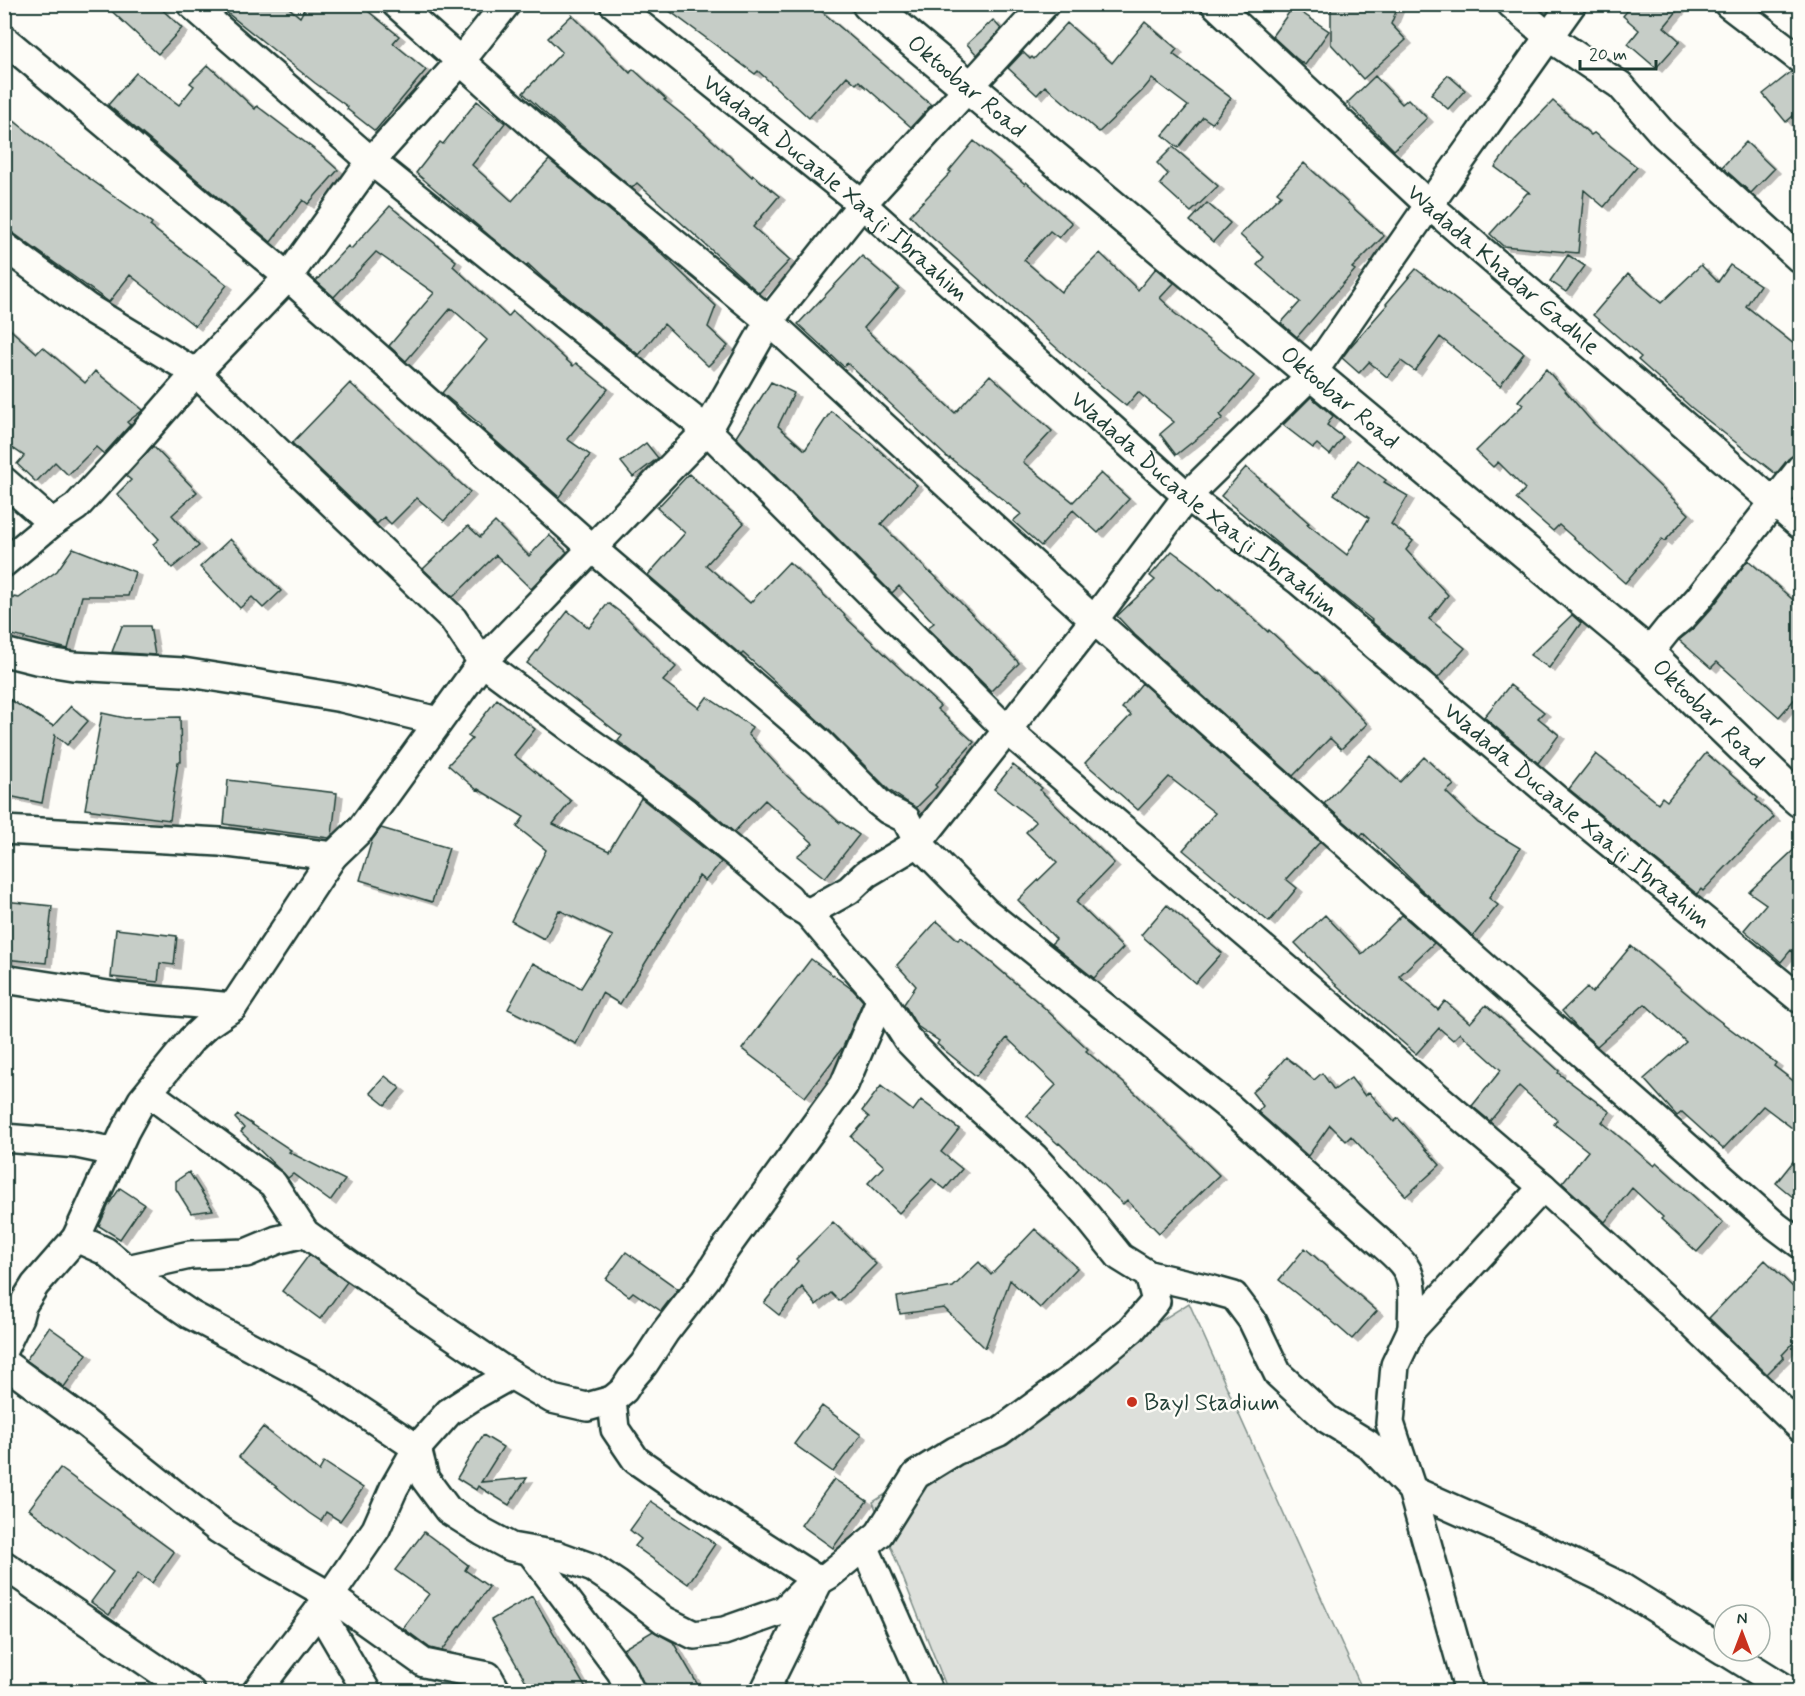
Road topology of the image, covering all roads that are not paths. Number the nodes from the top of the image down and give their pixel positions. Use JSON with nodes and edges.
{"nodes":[{"id":1,"x":191,"y":4,"type":"edge"},
{"id":2,"x":396,"y":4,"type":"edge"},
{"id":3,"x":506,"y":4,"type":"edge"},
{"id":4,"x":614,"y":4,"type":"edge"},
{"id":5,"x":869,"y":4,"type":"edge"},
{"id":6,"x":1045,"y":4,"type":"edge"},
{"id":7,"x":1215,"y":4,"type":"edge"},
{"id":8,"x":1511,"y":4,"type":"edge"},
{"id":9,"x":1572,"y":4,"type":"edge"},
{"id":10,"x":1728,"y":4,"type":"edge"},
{"id":11,"x":1550,"y":38,"type":"junction"},
{"id":12,"x":4,"y":39,"type":"edge"},
{"id":13,"x":1800,"y":59,"type":"edge"},
{"id":14,"x":460,"y":62,"type":"junction"},
{"id":15,"x":969,"y":88,"type":"junction"},
{"id":16,"x":371,"y":162,"type":"junction"},
{"id":17,"x":862,"y":204,"type":"junction"},
{"id":18,"x":1429,"y":205,"type":"junction"},
{"id":19,"x":4,"y":246,"type":"edge"},
{"id":20,"x":1800,"y":259,"type":"edge"},
{"id":21,"x":288,"y":277,"type":"junction"},
{"id":22,"x":769,"y":321,"type":"junction"},
{"id":23,"x":196,"y":373,"type":"junction"},
{"id":24,"x":1312,"y":374,"type":"junction"},
{"id":25,"x":707,"y":430,"type":"junction"},
{"id":26,"x":1800,"y":469,"type":"edge"},
{"id":27,"x":4,"y":481,"type":"edge"},
{"id":28,"x":1187,"y":496,"type":"junction"},
{"id":29,"x":1774,"y":502,"type":"junction"},
{"id":30,"x":52,"y":523,"type":"junction"},
{"id":31,"x":1800,"y":525,"type":"edge"},
{"id":32,"x":593,"y":549,"type":"junction"},
{"id":33,"x":4,"y":563,"type":"edge"},
{"id":34,"x":1094,"y":620,"type":"junction"},
{"id":35,"x":4,"y":652,"type":"edge"},
{"id":36,"x":1648,"y":654,"type":"junction"},
{"id":37,"x":482,"y":662,"type":"junction"},
{"id":38,"x":438,"y":721,"type":"junction"},
{"id":39,"x":1007,"y":730,"type":"junction"},
{"id":40,"x":1800,"y":800,"type":"edge"},
{"id":41,"x":4,"y":830,"type":"edge"},
{"id":42,"x":918,"y":843,"type":"junction"},
{"id":43,"x":333,"y":855,"type":"junction"},
{"id":44,"x":808,"y":913,"type":"junction"},
{"id":45,"x":4,"y":979,"type":"edge"},
{"id":46,"x":882,"y":998,"type":"junction"},
{"id":47,"x":1800,"y":999,"type":"edge"},
{"id":48,"x":233,"y":1007,"type":"junction"},
{"id":49,"x":149,"y":1093,"type":"junction"},
{"id":50,"x":4,"y":1138,"type":"edge"},
{"id":51,"x":115,"y":1152,"type":"junction"},
{"id":52,"x":1543,"y":1187,"type":"junction"},
{"id":53,"x":305,"y":1233,"type":"junction"},
{"id":54,"x":76,"y":1238,"type":"junction"},
{"id":55,"x":1800,"y":1244,"type":"edge"},
{"id":56,"x":128,"y":1269,"type":"junction"},
{"id":57,"x":1149,"y":1275,"type":"junction"},
{"id":58,"x":13,"y":1305,"type":"edge"},
{"id":59,"x":1412,"y":1329,"type":"junction"},
{"id":60,"x":4,"y":1348,"type":"edge"},
{"id":61,"x":4,"y":1363,"type":"edge"},
{"id":62,"x":511,"y":1375,"type":"junction"},
{"id":63,"x":612,"y":1401,"type":"junction"},
{"id":64,"x":1800,"y":1428,"type":"edge"},
{"id":65,"x":417,"y":1448,"type":"junction"},
{"id":66,"x":1412,"y":1490,"type":"junction"},
{"id":67,"x":864,"y":1546,"type":"junction"},
{"id":68,"x":530,"y":1551,"type":"junction"},
{"id":69,"x":4,"y":1565,"type":"edge"},
{"id":70,"x":819,"y":1581,"type":"junction"},
{"id":71,"x":324,"y":1603,"type":"junction"},
{"id":72,"x":1712,"y":1644,"type":"edge"},
{"id":73,"x":1744,"y":1663,"type":"edge"},
{"id":74,"x":192,"y":1692,"type":"edge"},
{"id":75,"x":256,"y":1692,"type":"edge"},
{"id":76,"x":367,"y":1692,"type":"edge"},
{"id":77,"x":498,"y":1692,"type":"edge"},
{"id":78,"x":631,"y":1692,"type":"edge"},
{"id":79,"x":764,"y":1692,"type":"edge"},
{"id":80,"x":929,"y":1692,"type":"edge"},
{"id":81,"x":1469,"y":1692,"type":"edge"},
{"id":82,"x":1791,"y":1692,"type":"edge"}],
"edges":[{"from":1,"to":16,"type":"street"},
{"from":2,"to":14,"type":"street"},
{"from":3,"to":14,"type":"street"},
{"from":4,"to":17,"type":"street","name":"Wadada Ducaale Xaaji Ibraahim"},
{"from":5,"to":15,"type":"street","name":"Oktoobar Road"},
{"from":6,"to":15,"type":"street"},
{"from":7,"to":18,"type":"street","name":"Wadada Khadar Gadhle"},
{"from":8,"to":11,"type":"street"},
{"from":9,"to":11,"type":"street"},
{"from":10,"to":13,"type":"street"},
{"from":11,"to":18,"type":"street"},
{"from":11,"to":20,"type":"street"},
{"from":12,"to":21,"type":"street"},
{"from":14,"to":16,"type":"street"},
{"from":14,"to":22,"type":"street"},
{"from":15,"to":17,"type":"street"},
{"from":15,"to":24,"type":"street","name":"Oktoobar Road"},
{"from":16,"to":21,"type":"street"},
{"from":16,"to":25,"type":"street"},
{"from":17,"to":22,"type":"street"},
{"from":17,"to":28,"type":"street","name":"Wadada Ducaale Xaaji Ibraahim"},
{"from":18,"to":24,"type":"street"},
{"from":18,"to":29,"type":"street","name":"Wadada Khadar Gadhle"},
{"from":19,"to":23,"type":"street"},
{"from":21,"to":23,"type":"street"},
{"from":21,"to":32,"type":"street"},
{"from":22,"to":25,"type":"street"},
{"from":22,"to":34,"type":"street"},
{"from":23,"to":30,"type":"street"},
{"from":23,"to":37,"type":"street"},
{"from":24,"to":28,"type":"street"},
{"from":24,"to":36,"type":"street","name":"Oktoobar Road"},
{"from":25,"to":32,"type":"street"},
{"from":25,"to":39,"type":"street"},
{"from":26,"to":29,"type":"street"},
{"from":27,"to":30,"type":"street"},
{"from":28,"to":34,"type":"street"},
{"from":28,"to":47,"type":"street","name":"Wadada Ducaale Xaaji Ibraahim"},
{"from":29,"to":31,"type":"street","name":"Wadada Khadar Gadhle"},
{"from":29,"to":36,"type":"street"},
{"from":30,"to":33,"type":"street"},
{"from":32,"to":37,"type":"street"},
{"from":32,"to":42,"type":"street"},
{"from":34,"to":39,"type":"street"},
{"from":34,"to":55,"type":"street"},
{"from":35,"to":38,"type":"street"},
{"from":36,"to":40,"type":"street","name":"Oktoobar Road"},
{"from":37,"to":38,"type":"street"},
{"from":37,"to":44,"type":"street"},
{"from":38,"to":43,"type":"street"},
{"from":39,"to":42,"type":"street"},
{"from":39,"to":52,"type":"street"},
{"from":41,"to":43,"type":"street"},
{"from":42,"to":44,"type":"street"},
{"from":42,"to":59,"type":"street"},
{"from":43,"to":48,"type":"street"},
{"from":44,"to":46,"type":"street"},
{"from":45,"to":48,"type":"street"},
{"from":46,"to":57,"type":"street"},
{"from":46,"to":63,"type":"street"},
{"from":48,"to":49,"type":"street"},
{"from":49,"to":51,"type":"street"},
{"from":49,"to":53,"type":"street"},
{"from":50,"to":51,"type":"street"},
{"from":51,"to":54,"type":"street"},
{"from":52,"to":59,"type":"street"},
{"from":52,"to":64,"type":"street"},
{"from":53,"to":56,"type":"street"},
{"from":53,"to":62,"type":"street"},
{"from":54,"to":56,"type":"street"},
{"from":54,"to":58,"type":"street"},
{"from":56,"to":65,"type":"street"},
{"from":57,"to":66,"type":"street"},
{"from":57,"to":67,"type":"street"},
{"from":58,"to":60,"type":"street"},
{"from":59,"to":66,"type":"street"},
{"from":61,"to":71,"type":"street"},
{"from":62,"to":63,"type":"street"},
{"from":62,"to":65,"type":"street"},
{"from":63,"to":70,"type":"street"},
{"from":65,"to":68,"type":"street"},
{"from":65,"to":71,"type":"street"},
{"from":66,"to":72,"type":"street"},
{"from":66,"to":81,"type":"street"},
{"from":67,"to":70,"type":"street"},
{"from":67,"to":80,"type":"street"},
{"from":68,"to":70,"type":"street"},
{"from":68,"to":78,"type":"street"},
{"from":69,"to":74,"type":"street"},
{"from":70,"to":79,"type":"street"},
{"from":71,"to":75,"type":"street"},
{"from":71,"to":76,"type":"street"},
{"from":71,"to":77,"type":"street"},
{"from":73,"to":82,"type":"street"}]}
